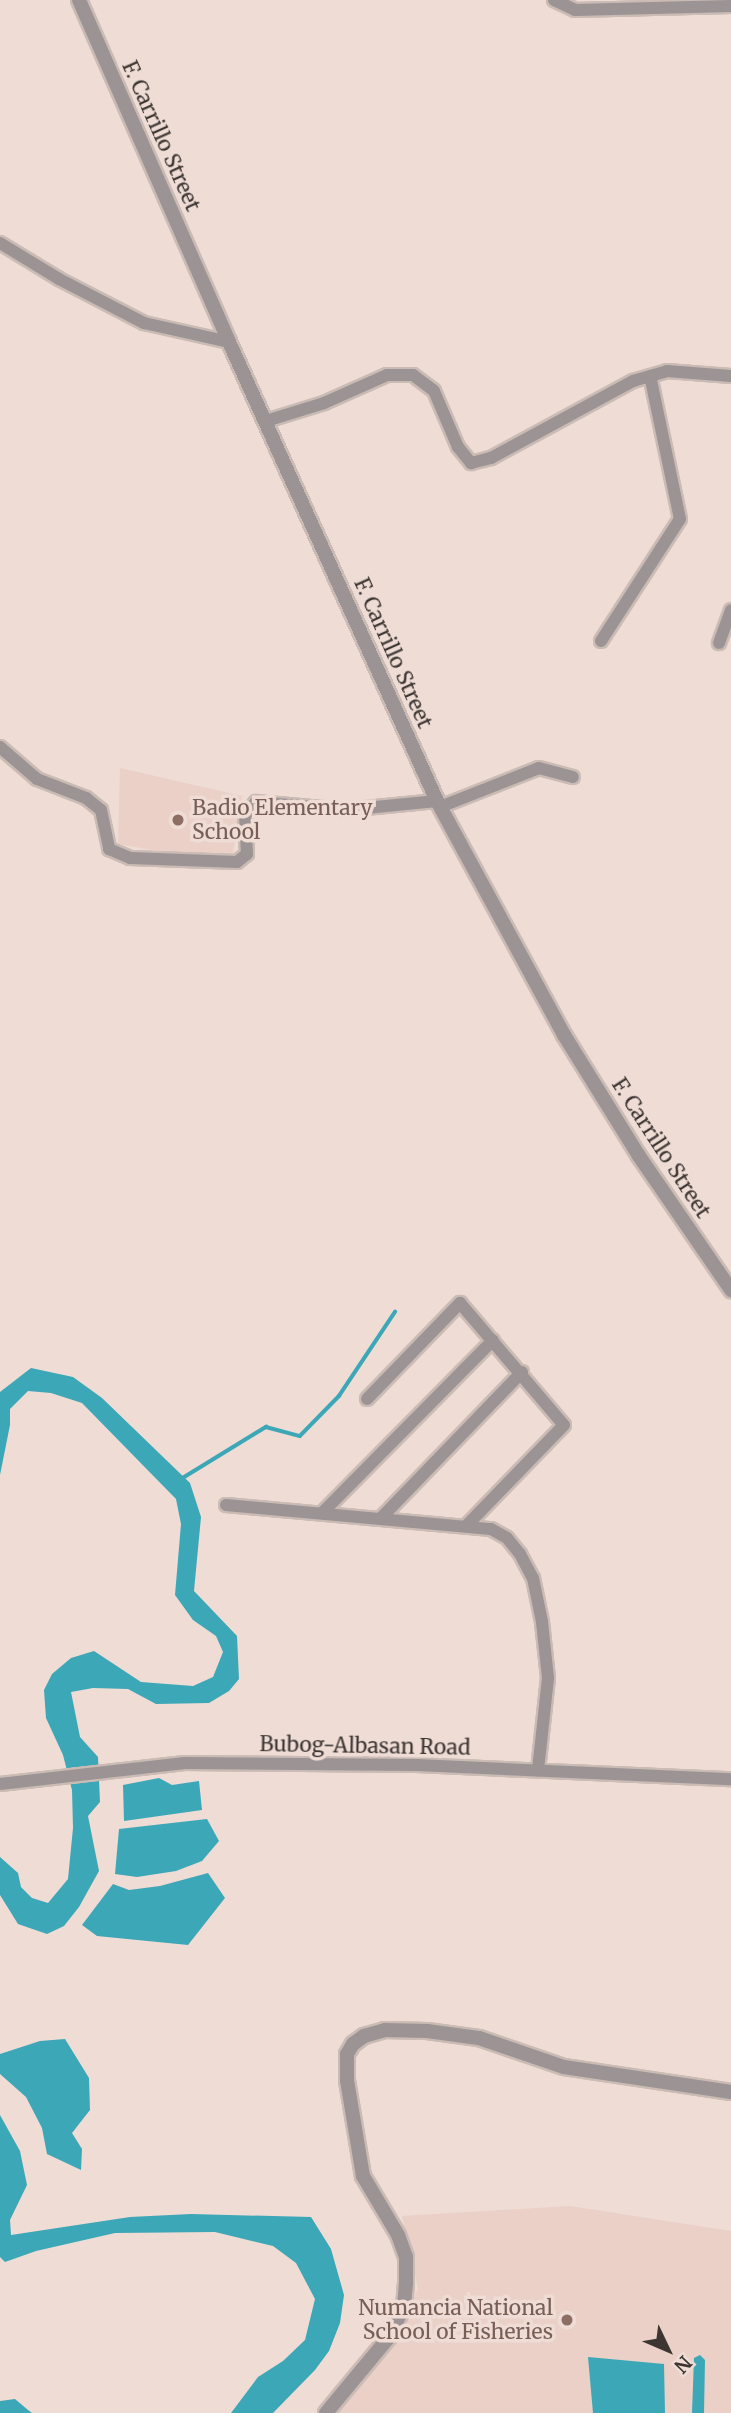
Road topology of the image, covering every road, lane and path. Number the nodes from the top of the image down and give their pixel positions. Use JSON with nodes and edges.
{"nodes":[{"id":1,"x":79,"y":0,"type":"edge"},
{"id":2,"x":554,"y":0,"type":"edge"},
{"id":3,"x":731,"y":6,"type":"edge"},
{"id":4,"x":0,"y":243,"type":"edge"},
{"id":5,"x":229,"y":342,"type":"junction"},
{"id":6,"x":650,"y":376,"type":"junction"},
{"id":7,"x":731,"y":376,"type":"edge"},
{"id":8,"x":266,"y":421,"type":"junction"},
{"id":9,"x":731,"y":610,"type":"edge"},
{"id":10,"x":601,"y":640,"type":"dead end"},
{"id":11,"x":719,"y":643,"type":"dead end"},
{"id":12,"x":0,"y":747,"type":"edge"},
{"id":13,"x":573,"y":777,"type":"dead end"},
{"id":14,"x":438,"y":804,"type":"junction"},
{"id":15,"x":731,"y":1290,"type":"edge"},
{"id":16,"x":493,"y":1340,"type":"junction"},
{"id":17,"x":522,"y":1372,"type":"junction"},
{"id":18,"x":367,"y":1399,"type":"dead end"},
{"id":19,"x":226,"y":1505,"type":"dead end"},
{"id":20,"x":322,"y":1513,"type":"junction"},
{"id":21,"x":381,"y":1518,"type":"junction"},
{"id":22,"x":466,"y":1526,"type":"junction"},
{"id":23,"x":538,"y":1770,"type":"junction"},
{"id":24,"x":731,"y":1779,"type":"edge"},
{"id":25,"x":0,"y":1784,"type":"edge"},
{"id":26,"x":731,"y":2092,"type":"edge"},
{"id":27,"x":326,"y":2413,"type":"edge"}],
"edges":[{"from":1,"to":5,"type":"street","name":"F. Carrillo Street"},
{"from":2,"to":3,"type":"street"},
{"from":4,"to":5,"type":"street"},
{"from":5,"to":8,"type":"street","name":"F. Carrillo Street"},
{"from":6,"to":7,"type":"street"},
{"from":6,"to":8,"type":"street"},
{"from":6,"to":10,"type":"street"},
{"from":8,"to":14,"type":"street","name":"F. Carrillo Street"},
{"from":9,"to":11,"type":"street"},
{"from":12,"to":14,"type":"street"},
{"from":13,"to":14,"type":"street"},
{"from":14,"to":15,"type":"street","name":"F. Carrillo Street"},
{"from":16,"to":17,"type":"street"},
{"from":16,"to":18,"type":"street"},
{"from":16,"to":20,"type":"street"},
{"from":17,"to":21,"type":"street"},
{"from":17,"to":22,"type":"street"},
{"from":19,"to":20,"type":"street"},
{"from":20,"to":21,"type":"street"},
{"from":21,"to":22,"type":"street"},
{"from":22,"to":23,"type":"street"},
{"from":23,"to":24,"type":"street","name":"Bubog-Albasan Road"},
{"from":23,"to":25,"type":"street","name":"Bubog-Albasan Road"},
{"from":26,"to":27,"type":"street"}]}
